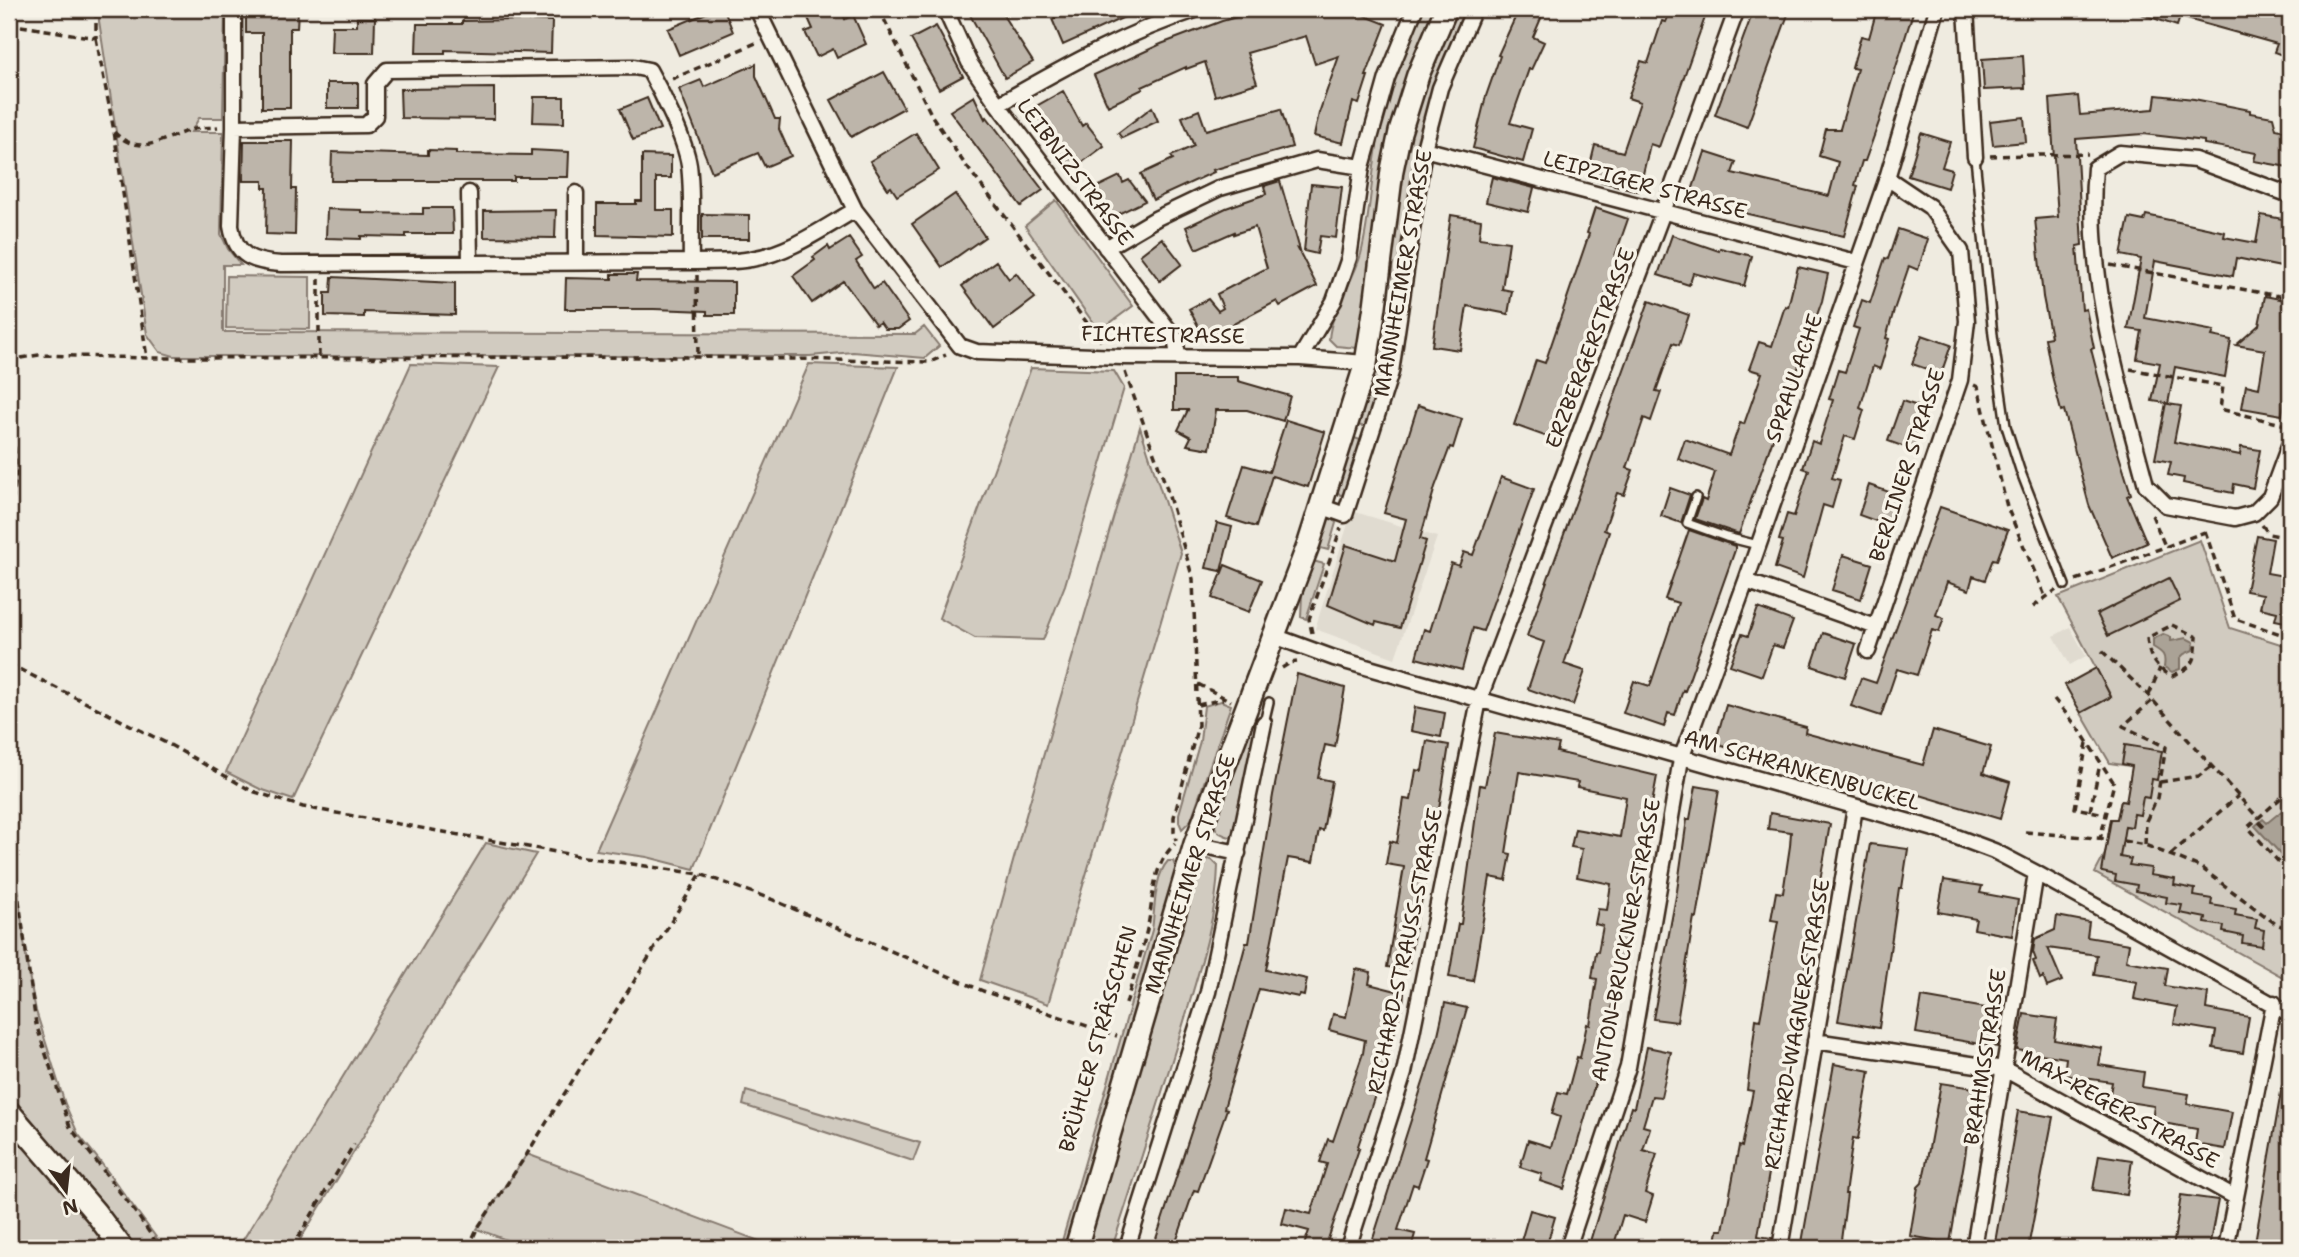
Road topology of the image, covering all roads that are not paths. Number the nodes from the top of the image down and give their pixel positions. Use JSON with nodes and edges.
{"nodes":[{"id":1,"x":234,"y":9,"type":"edge"},
{"id":2,"x":757,"y":9,"type":"edge"},
{"id":3,"x":945,"y":9,"type":"edge"},
{"id":4,"x":1198,"y":9,"type":"edge"},
{"id":5,"x":1415,"y":9,"type":"edge"},
{"id":6,"x":1446,"y":9,"type":"edge"},
{"id":7,"x":1474,"y":9,"type":"edge"},
{"id":8,"x":1737,"y":9,"type":"edge"},
{"id":9,"x":1937,"y":9,"type":"edge"},
{"id":10,"x":1966,"y":9,"type":"edge"},
{"id":11,"x":998,"y":105,"type":"junction"},
{"id":12,"x":234,"y":127,"type":"junction"},
{"id":13,"x":1424,"y":149,"type":"junction"},
{"id":14,"x":1975,"y":157,"type":"joint"},
{"id":15,"x":1362,"y":167,"type":"junction"},
{"id":16,"x":1887,"y":178,"type":"junction"},
{"id":17,"x":469,"y":193,"type":"dead end"},
{"id":18,"x":576,"y":193,"type":"dead end"},
{"id":19,"x":2290,"y":195,"type":"edge"},
{"id":20,"x":855,"y":210,"type":"junction"},
{"id":21,"x":1663,"y":212,"type":"junction"},
{"id":22,"x":1106,"y":248,"type":"junction"},
{"id":23,"x":576,"y":262,"type":"junction"},
{"id":24,"x":694,"y":262,"type":"junction"},
{"id":25,"x":1856,"y":262,"type":"junction"},
{"id":26,"x":470,"y":263,"type":"junction"},
{"id":27,"x":1178,"y":356,"type":"junction"},
{"id":28,"x":1300,"y":358,"type":"junction"},
{"id":29,"x":1366,"y":363,"type":"junction"},
{"id":30,"x":2290,"y":443,"type":"edge"},
{"id":31,"x":1696,"y":497,"type":"dead end"},
{"id":32,"x":1320,"y":506,"type":"junction"},
{"id":33,"x":1759,"y":545,"type":"junction"},
{"id":34,"x":1746,"y":581,"type":"junction"},
{"id":35,"x":2065,"y":585,"type":"road end"},
{"id":36,"x":1876,"y":626,"type":"junction"},
{"id":37,"x":1274,"y":636,"type":"junction"},
{"id":38,"x":1868,"y":650,"type":"dead end"},
{"id":39,"x":1479,"y":700,"type":"junction"},
{"id":40,"x":1269,"y":702,"type":"dead end"},
{"id":41,"x":1264,"y":723,"type":"joint"},
{"id":42,"x":1681,"y":759,"type":"junction"},
{"id":43,"x":1855,"y":808,"type":"junction"},
{"id":44,"x":1186,"y":843,"type":"junction"},
{"id":45,"x":1238,"y":853,"type":"junction"},
{"id":46,"x":2036,"y":873,"type":"junction"},
{"id":47,"x":2274,"y":1003,"type":"junction"},
{"id":48,"x":2290,"y":1014,"type":"edge"},
{"id":49,"x":1815,"y":1041,"type":"junction"},
{"id":50,"x":2004,"y":1069,"type":"junction"},
{"id":51,"x":9,"y":1112,"type":"edge"},
{"id":52,"x":2235,"y":1197,"type":"junction"},
{"id":53,"x":122,"y":1248,"type":"edge"},
{"id":54,"x":1076,"y":1248,"type":"edge"},
{"id":55,"x":1127,"y":1248,"type":"edge"},
{"id":56,"x":1348,"y":1248,"type":"edge"},
{"id":57,"x":1568,"y":1248,"type":"edge"},
{"id":58,"x":1780,"y":1248,"type":"edge"},
{"id":59,"x":1974,"y":1248,"type":"edge"},
{"id":60,"x":2226,"y":1248,"type":"edge"}],
"edges":[{"from":1,"to":12,"type":"street"},
{"from":2,"to":20,"type":"street"},
{"from":3,"to":11,"type":"street","name":"LEIBNIZSTRASSE"},
{"from":4,"to":11,"type":"street"},
{"from":5,"to":15,"type":"street"},
{"from":6,"to":29,"type":"main road","name":"MANNHEIMER STRASSE"},
{"from":7,"to":13,"type":"street","name":"MANNHEIMER STRASSE"},
{"from":8,"to":21,"type":"street","name":"ERZBERGERSTRASSE"},
{"from":9,"to":16,"type":"street","name":"SPRAULACHE"},
{"from":10,"to":14,"type":"street"},
{"from":11,"to":22,"type":"street","name":"LEIBNIZSTRASSE"},
{"from":12,"to":24,"type":"street"},
{"from":12,"to":26,"type":"street"},
{"from":13,"to":21,"type":"street","name":"LEIPZIGER STRASSE"},
{"from":13,"to":32,"type":"street","name":"MANNHEIMER STRASSE"},
{"from":14,"to":35,"type":"lane"},
{"from":15,"to":22,"type":"street"},
{"from":15,"to":28,"type":"street"},
{"from":16,"to":25,"type":"street","name":"SPRAULACHE"},
{"from":16,"to":36,"type":"street","name":"BERLINER STRASSE"},
{"from":17,"to":26,"type":"street"},
{"from":18,"to":23,"type":"street"},
{"from":19,"to":30,"type":"street"},
{"from":20,"to":24,"type":"street"},
{"from":20,"to":27,"type":"street","name":"FICHTESTRASSE"},
{"from":21,"to":25,"type":"street","name":"LEIPZIGER STRASSE"},
{"from":21,"to":39,"type":"street","name":"ERZBERGERSTRASSE"},
{"from":22,"to":27,"type":"street","name":"LEIBNIZSTRASSE"},
{"from":23,"to":24,"type":"street"},
{"from":23,"to":26,"type":"street"},
{"from":25,"to":33,"type":"street","name":"SPRAULACHE"},
{"from":27,"to":28,"type":"street","name":"FICHTESTRASSE"},
{"from":28,"to":29,"type":"street","name":"FICHTESTRASSE"},
{"from":29,"to":32,"type":"main road","name":"MANNHEIMER STRASSE"},
{"from":31,"to":33,"type":"lane"},
{"from":32,"to":37,"type":"main road","name":"MANNHEIMER STRASSE"},
{"from":33,"to":34,"type":"street","name":"SPRAULACHE"},
{"from":34,"to":36,"type":"street"},
{"from":34,"to":42,"type":"street","name":"SPRAULACHE"},
{"from":36,"to":38,"type":"street","name":"BERLINER STRASSE"},
{"from":37,"to":39,"type":"street","name":"AM SCHRANKENBUCKEL"},
{"from":37,"to":44,"type":"main road","name":"MANNHEIMER STRASSE"},
{"from":39,"to":42,"type":"street","name":"AM SCHRANKENBUCKEL"},
{"from":39,"to":56,"type":"street","name":"RICHARD-STRAUSS-STRASSE"},
{"from":40,"to":41,"type":"lane"},
{"from":41,"to":45,"type":"street"},
{"from":42,"to":43,"type":"street","name":"AM SCHRANKENBUCKEL"},
{"from":42,"to":57,"type":"street","name":"ANTON-BRUCKNER-STRASSE"},
{"from":43,"to":46,"type":"street","name":"AM SCHRANKENBUCKEL"},
{"from":43,"to":49,"type":"street","name":"RICHARD-WAGNER-STRASSE"},
{"from":44,"to":45,"type":"street"},
{"from":44,"to":54,"type":"main road","name":"MANNHEIMER STRASSE"},
{"from":45,"to":55,"type":"street"},
{"from":46,"to":47,"type":"street","name":"AM SCHRANKENBUCKEL"},
{"from":46,"to":50,"type":"street","name":"BRAHMSSTRASSE"},
{"from":47,"to":48,"type":"street","name":"AM SCHRANKENBUCKEL"},
{"from":47,"to":52,"type":"street"},
{"from":49,"to":50,"type":"street","name":"MAX-REGER-STRASSE"},
{"from":49,"to":58,"type":"street","name":"RICHARD-WAGNER-STRASSE"},
{"from":50,"to":52,"type":"street","name":"MAX-REGER-STRASSE"},
{"from":50,"to":59,"type":"street","name":"BRAHMSSTRASSE"},
{"from":51,"to":53,"type":"main road"},
{"from":52,"to":60,"type":"street"}]}
